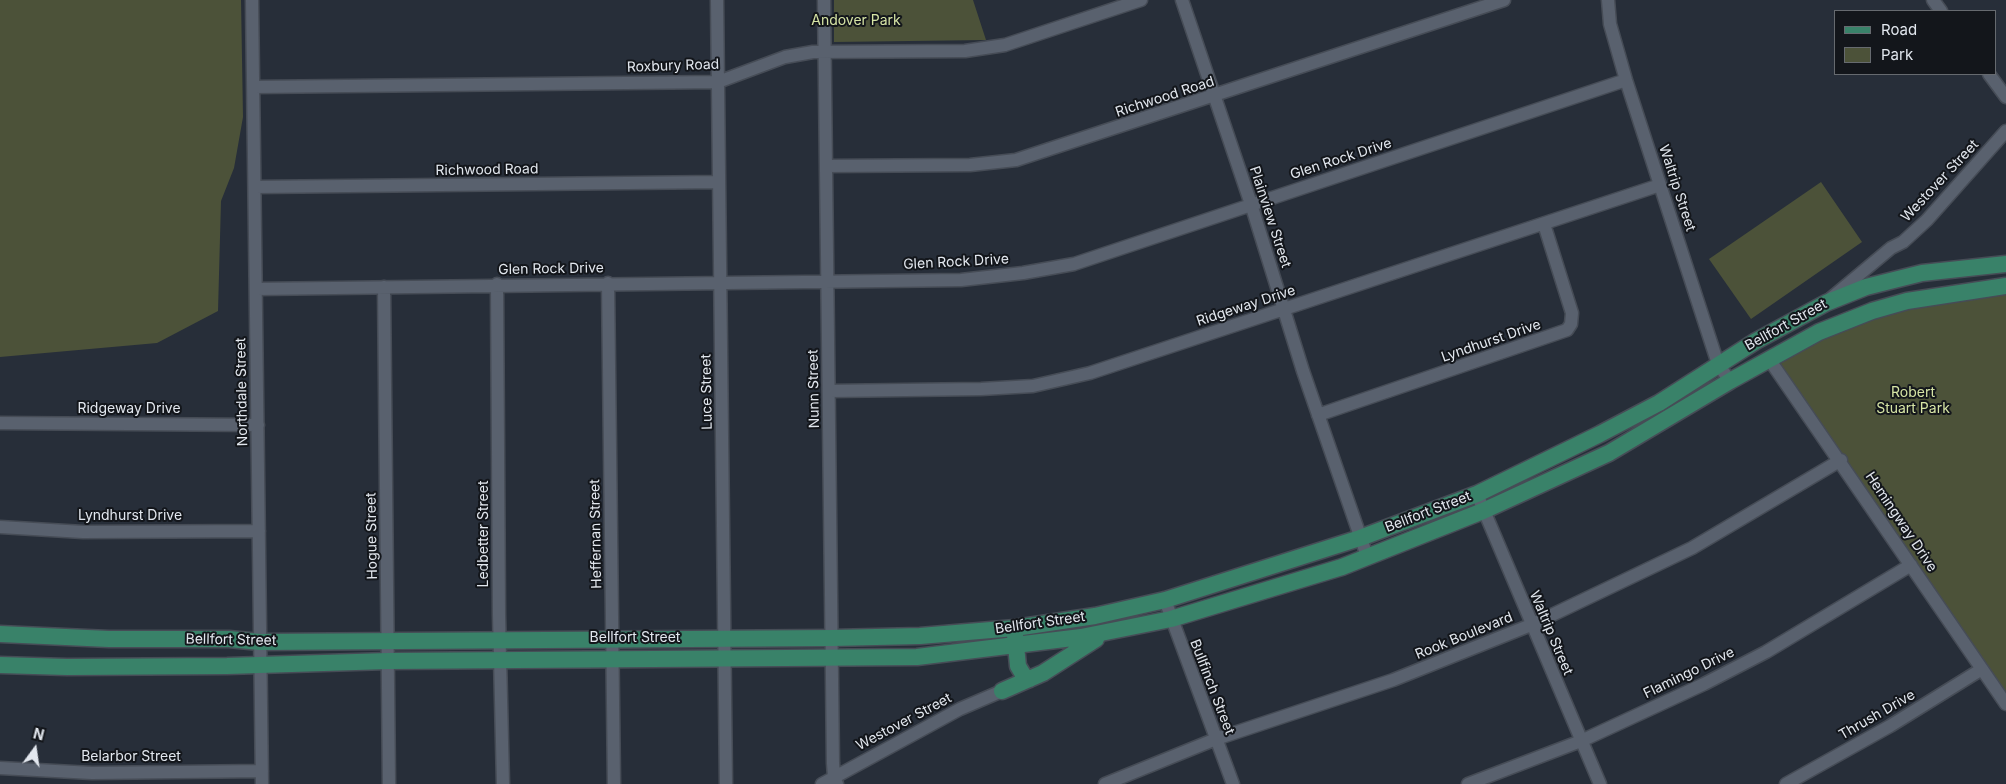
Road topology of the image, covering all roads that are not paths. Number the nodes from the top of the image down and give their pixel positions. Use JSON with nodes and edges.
{"nodes":[{"id":1,"x":252,"y":0,"type":"edge"},
{"id":2,"x":717,"y":0,"type":"edge"},
{"id":3,"x":824,"y":0,"type":"edge"},
{"id":4,"x":1141,"y":0,"type":"edge"},
{"id":5,"x":1182,"y":0,"type":"edge"},
{"id":6,"x":1504,"y":0,"type":"edge"},
{"id":7,"x":1608,"y":0,"type":"edge"},
{"id":8,"x":825,"y":53,"type":"junction"},
{"id":9,"x":1990,"y":75,"type":"edge"},
{"id":10,"x":1626,"y":80,"type":"junction"},
{"id":11,"x":718,"y":82,"type":"junction"},
{"id":12,"x":254,"y":87,"type":"junction"},
{"id":13,"x":1215,"y":96,"type":"junction"},
{"id":14,"x":2006,"y":97,"type":"edge"},
{"id":15,"x":2006,"y":131,"type":"edge"},
{"id":16,"x":826,"y":166,"type":"junction"},
{"id":17,"x":719,"y":182,"type":"junction"},
{"id":18,"x":1660,"y":185,"type":"junction"},
{"id":19,"x":255,"y":187,"type":"junction"},
{"id":20,"x":1251,"y":204,"type":"junction"},
{"id":21,"x":1544,"y":224,"type":"junction"},
{"id":22,"x":1891,"y":248,"type":"junction"},
{"id":23,"x":2006,"y":264,"type":"edge"},
{"id":24,"x":827,"y":281,"type":"junction"},
{"id":25,"x":608,"y":283,"type":"junction"},
{"id":26,"x":720,"y":283,"type":"junction"},
{"id":27,"x":497,"y":284,"type":"junction"},
{"id":28,"x":2006,"y":286,"type":"edge"},
{"id":29,"x":384,"y":287,"type":"junction"},
{"id":30,"x":1866,"y":287,"type":"junction"},
{"id":31,"x":256,"y":289,"type":"junction"},
{"id":32,"x":1826,"y":302,"type":"junction"},
{"id":33,"x":1284,"y":309,"type":"junction"},
{"id":34,"x":1819,"y":332,"type":"junction"},
{"id":35,"x":1769,"y":359,"type":"junction"},
{"id":36,"x":1718,"y":364,"type":"junction"},
{"id":37,"x":1730,"y":381,"type":"junction"},
{"id":38,"x":829,"y":391,"type":"junction"},
{"id":39,"x":1318,"y":415,"type":"junction"},
{"id":40,"x":0,"y":423,"type":"edge"},
{"id":41,"x":258,"y":425,"type":"junction"},
{"id":42,"x":1600,"y":434,"type":"junction"},
{"id":43,"x":1609,"y":453,"type":"junction"},
{"id":44,"x":1841,"y":460,"type":"junction"},
{"id":45,"x":1477,"y":494,"type":"junction"},
{"id":46,"x":1484,"y":511,"type":"junction"},
{"id":47,"x":0,"y":527,"type":"edge"},
{"id":48,"x":259,"y":531,"type":"junction"},
{"id":49,"x":1360,"y":538,"type":"junction"},
{"id":50,"x":1367,"y":556,"type":"junction"},
{"id":51,"x":1911,"y":565,"type":"junction"},
{"id":52,"x":1165,"y":600,"type":"junction"},
{"id":53,"x":1171,"y":619,"type":"junction"},
{"id":54,"x":1531,"y":625,"type":"junction"},
{"id":55,"x":1015,"y":628,"type":"junction"},
{"id":56,"x":1112,"y":631,"type":"junction"},
{"id":57,"x":0,"y":634,"type":"edge"},
{"id":58,"x":612,"y":638,"type":"junction"},
{"id":59,"x":724,"y":638,"type":"junction"},
{"id":60,"x":832,"y":638,"type":"junction"},
{"id":61,"x":499,"y":640,"type":"junction"},
{"id":62,"x":260,"y":642,"type":"junction"},
{"id":63,"x":388,"y":642,"type":"junction"},
{"id":64,"x":1017,"y":646,"type":"junction"},
{"id":65,"x":724,"y":658,"type":"junction"},
{"id":66,"x":832,"y":658,"type":"junction"},
{"id":67,"x":612,"y":659,"type":"junction"},
{"id":68,"x":500,"y":660,"type":"junction"},
{"id":69,"x":388,"y":661,"type":"junction"},
{"id":70,"x":260,"y":663,"type":"junction"},
{"id":71,"x":0,"y":665,"type":"edge"},
{"id":72,"x":1018,"y":666,"type":"junction"},
{"id":73,"x":1982,"y":669,"type":"junction"},
{"id":74,"x":1030,"y":679,"type":"junction"},
{"id":75,"x":1002,"y":690,"type":"junction"},
{"id":76,"x":2006,"y":704,"type":"edge"},
{"id":77,"x":1216,"y":739,"type":"junction"},
{"id":78,"x":1581,"y":741,"type":"junction"},
{"id":79,"x":0,"y":768,"type":"edge"},
{"id":80,"x":262,"y":778,"type":"edge"},
{"id":81,"x":835,"y":781,"type":"edge"},
{"id":82,"x":389,"y":784,"type":"edge"},
{"id":83,"x":503,"y":784,"type":"edge"},
{"id":84,"x":614,"y":784,"type":"edge"},
{"id":85,"x":726,"y":784,"type":"edge"},
{"id":86,"x":822,"y":784,"type":"edge"},
{"id":87,"x":1105,"y":784,"type":"edge"},
{"id":88,"x":1233,"y":784,"type":"edge"},
{"id":89,"x":1468,"y":784,"type":"edge"},
{"id":90,"x":1600,"y":784,"type":"edge"},
{"id":91,"x":1786,"y":784,"type":"edge"}],
"edges":[{"from":1,"to":12,"type":"street","name":"Northdale Street"},
{"from":2,"to":11,"type":"street","name":"Luce Street"},
{"from":3,"to":8,"type":"street","name":"Nunn Street"},
{"from":4,"to":8,"type":"street","name":"Roxbury Road"},
{"from":5,"to":13,"type":"street","name":"Plainview Street"},
{"from":6,"to":13,"type":"street","name":"Richwood Road"},
{"from":7,"to":10,"type":"street","name":"Waltrip Street"},
{"from":8,"to":11,"type":"street","name":"Roxbury Road"},
{"from":8,"to":16,"type":"street","name":"Nunn Street"},
{"from":9,"to":14,"type":"street"},
{"from":10,"to":18,"type":"street","name":"Waltrip Street"},
{"from":10,"to":20,"type":"street","name":"Glen Rock Drive"},
{"from":11,"to":12,"type":"street","name":"Roxbury Road"},
{"from":11,"to":17,"type":"street","name":"Luce Street"},
{"from":12,"to":19,"type":"street","name":"Northdale Street"},
{"from":13,"to":16,"type":"street","name":"Richwood Road"},
{"from":13,"to":20,"type":"street","name":"Plainview Street"},
{"from":15,"to":22,"type":"street","name":"Westover Street"},
{"from":16,"to":24,"type":"street","name":"Nunn Street"},
{"from":17,"to":19,"type":"street","name":"Richwood Road"},
{"from":17,"to":26,"type":"street","name":"Luce Street"},
{"from":18,"to":21,"type":"street","name":"Ridgeway Drive"},
{"from":18,"to":36,"type":"street","name":"Waltrip Street"},
{"from":19,"to":31,"type":"street","name":"Northdale Street"},
{"from":20,"to":24,"type":"street","name":"Glen Rock Drive"},
{"from":20,"to":33,"type":"street","name":"Plainview Street"},
{"from":21,"to":33,"type":"street","name":"Ridgeway Drive"},
{"from":21,"to":39,"type":"street","name":"Lyndhurst Drive"},
{"from":22,"to":30,"type":"street","name":"Westover Street"},
{"from":22,"to":32,"type":"street","name":"Westover Street"},
{"from":23,"to":30,"type":"main road","name":"Bellfort Street"},
{"from":24,"to":26,"type":"street","name":"Glen Rock Drive"},
{"from":24,"to":38,"type":"street","name":"Nunn Street"},
{"from":25,"to":26,"type":"street","name":"Glen Rock Drive"},
{"from":25,"to":27,"type":"street","name":"Glen Rock Drive"},
{"from":25,"to":58,"type":"street","name":"Heffernan Street"},
{"from":26,"to":59,"type":"street","name":"Luce Street"},
{"from":27,"to":29,"type":"street","name":"Glen Rock Drive"},
{"from":27,"to":61,"type":"street","name":"Ledbetter Street"},
{"from":28,"to":34,"type":"main road","name":"Bellfort Street"},
{"from":29,"to":31,"type":"street","name":"Glen Rock Drive"},
{"from":29,"to":63,"type":"street","name":"Hogue Street"},
{"from":30,"to":32,"type":"main road","name":"Bellfort Street"},
{"from":30,"to":34,"type":"main road"},
{"from":31,"to":41,"type":"street","name":"Northdale Street"},
{"from":32,"to":36,"type":"main road","name":"Bellfort Street"},
{"from":33,"to":38,"type":"street","name":"Ridgeway Drive"},
{"from":33,"to":39,"type":"street","name":"Plainview Street"},
{"from":34,"to":35,"type":"main road","name":"Bellfort Street"},
{"from":35,"to":37,"type":"main road","name":"Bellfort Street"},
{"from":35,"to":44,"type":"street","name":"Hemingway Drive"},
{"from":36,"to":37,"type":"street","name":"Waltrip Street"},
{"from":36,"to":42,"type":"main road","name":"Bellfort Street"},
{"from":37,"to":43,"type":"main road","name":"Bellfort Street"},
{"from":38,"to":60,"type":"street","name":"Nunn Street"},
{"from":39,"to":49,"type":"street","name":"Plainview Street"},
{"from":40,"to":41,"type":"street","name":"Ridgeway Drive"},
{"from":41,"to":48,"type":"street","name":"Northdale Street"},
{"from":42,"to":43,"type":"main road"},
{"from":42,"to":45,"type":"main road","name":"Bellfort Street"},
{"from":43,"to":46,"type":"main road","name":"Bellfort Street"},
{"from":44,"to":51,"type":"street","name":"Hemingway Drive"},
{"from":44,"to":54,"type":"street","name":"Rook Boulevard"},
{"from":45,"to":46,"type":"street","name":"Waltrip Street"},
{"from":45,"to":49,"type":"main road","name":"Bellfort Street"},
{"from":46,"to":50,"type":"main road","name":"Bellfort Street"},
{"from":46,"to":54,"type":"street","name":"Waltrip Street"},
{"from":47,"to":48,"type":"street","name":"Lyndhurst Drive"},
{"from":48,"to":62,"type":"street","name":"Northdale Street"},
{"from":49,"to":50,"type":"street","name":"Plainview Street"},
{"from":49,"to":52,"type":"main road","name":"Bellfort Street"},
{"from":50,"to":53,"type":"main road","name":"Bellfort Street"},
{"from":51,"to":73,"type":"street","name":"Hemingway Drive"},
{"from":51,"to":78,"type":"street","name":"Flamingo Drive"},
{"from":52,"to":53,"type":"street","name":"Bullfinch Street"},
{"from":52,"to":55,"type":"main road","name":"Bellfort Street"},
{"from":53,"to":56,"type":"main road","name":"Bellfort Street"},
{"from":53,"to":77,"type":"street","name":"Bullfinch Street"},
{"from":54,"to":77,"type":"street","name":"Rook Boulevard"},
{"from":54,"to":78,"type":"street","name":"Waltrip Street"},
{"from":55,"to":60,"type":"main road","name":"Bellfort Street"},
{"from":55,"to":64,"type":"main road"},
{"from":56,"to":64,"type":"main road","name":"Bellfort Street"},
{"from":56,"to":74,"type":"main road"},
{"from":57,"to":62,"type":"main road","name":"Bellfort Street"},
{"from":58,"to":59,"type":"main road","name":"Bellfort Street"},
{"from":58,"to":61,"type":"main road","name":"Bellfort Street"},
{"from":58,"to":67,"type":"street","name":"Heffernan Street"},
{"from":59,"to":60,"type":"main road","name":"Bellfort Street"},
{"from":59,"to":65,"type":"street","name":"Luce Street"},
{"from":60,"to":66,"type":"street","name":"Nunn Street"},
{"from":61,"to":63,"type":"main road","name":"Bellfort Street"},
{"from":61,"to":68,"type":"street","name":"Ledbetter Street"},
{"from":62,"to":63,"type":"main road","name":"Bellfort Street"},
{"from":62,"to":70,"type":"street","name":"Northdale Street"},
{"from":63,"to":69,"type":"street","name":"Hogue Street"},
{"from":64,"to":66,"type":"main road","name":"Bellfort Street"},
{"from":64,"to":72,"type":"main road"},
{"from":65,"to":66,"type":"main road","name":"Bellfort Street"},
{"from":65,"to":67,"type":"main road","name":"Bellfort Street"},
{"from":65,"to":85,"type":"street","name":"Luce Street"},
{"from":66,"to":81,"type":"street","name":"Nunn Street"},
{"from":67,"to":68,"type":"main road","name":"Bellfort Street"},
{"from":67,"to":84,"type":"street","name":"Heffernan Street"},
{"from":68,"to":69,"type":"main road","name":"Bellfort Street"},
{"from":68,"to":83,"type":"street","name":"Ledbetter Street"},
{"from":69,"to":70,"type":"main road","name":"Bellfort Street"},
{"from":69,"to":82,"type":"street","name":"Hogue Street"},
{"from":70,"to":71,"type":"main road","name":"Bellfort Street"},
{"from":70,"to":80,"type":"street","name":"Northdale Street"},
{"from":72,"to":74,"type":"main road"},
{"from":72,"to":75,"type":"main road"},
{"from":73,"to":76,"type":"street","name":"Hemingway Drive"},
{"from":73,"to":91,"type":"street","name":"Thrush Drive"},
{"from":74,"to":75,"type":"main road"},
{"from":75,"to":81,"type":"street","name":"Westover Street"},
{"from":77,"to":87,"type":"street","name":"Rook Boulevard"},
{"from":77,"to":88,"type":"street","name":"Bullfinch Street"},
{"from":78,"to":89,"type":"street","name":"Flamingo Drive"},
{"from":78,"to":90,"type":"street","name":"Waltrip Street"},
{"from":79,"to":80,"type":"street","name":"Belarbor Street"},
{"from":81,"to":86,"type":"street","name":"Westover Street"}]}
